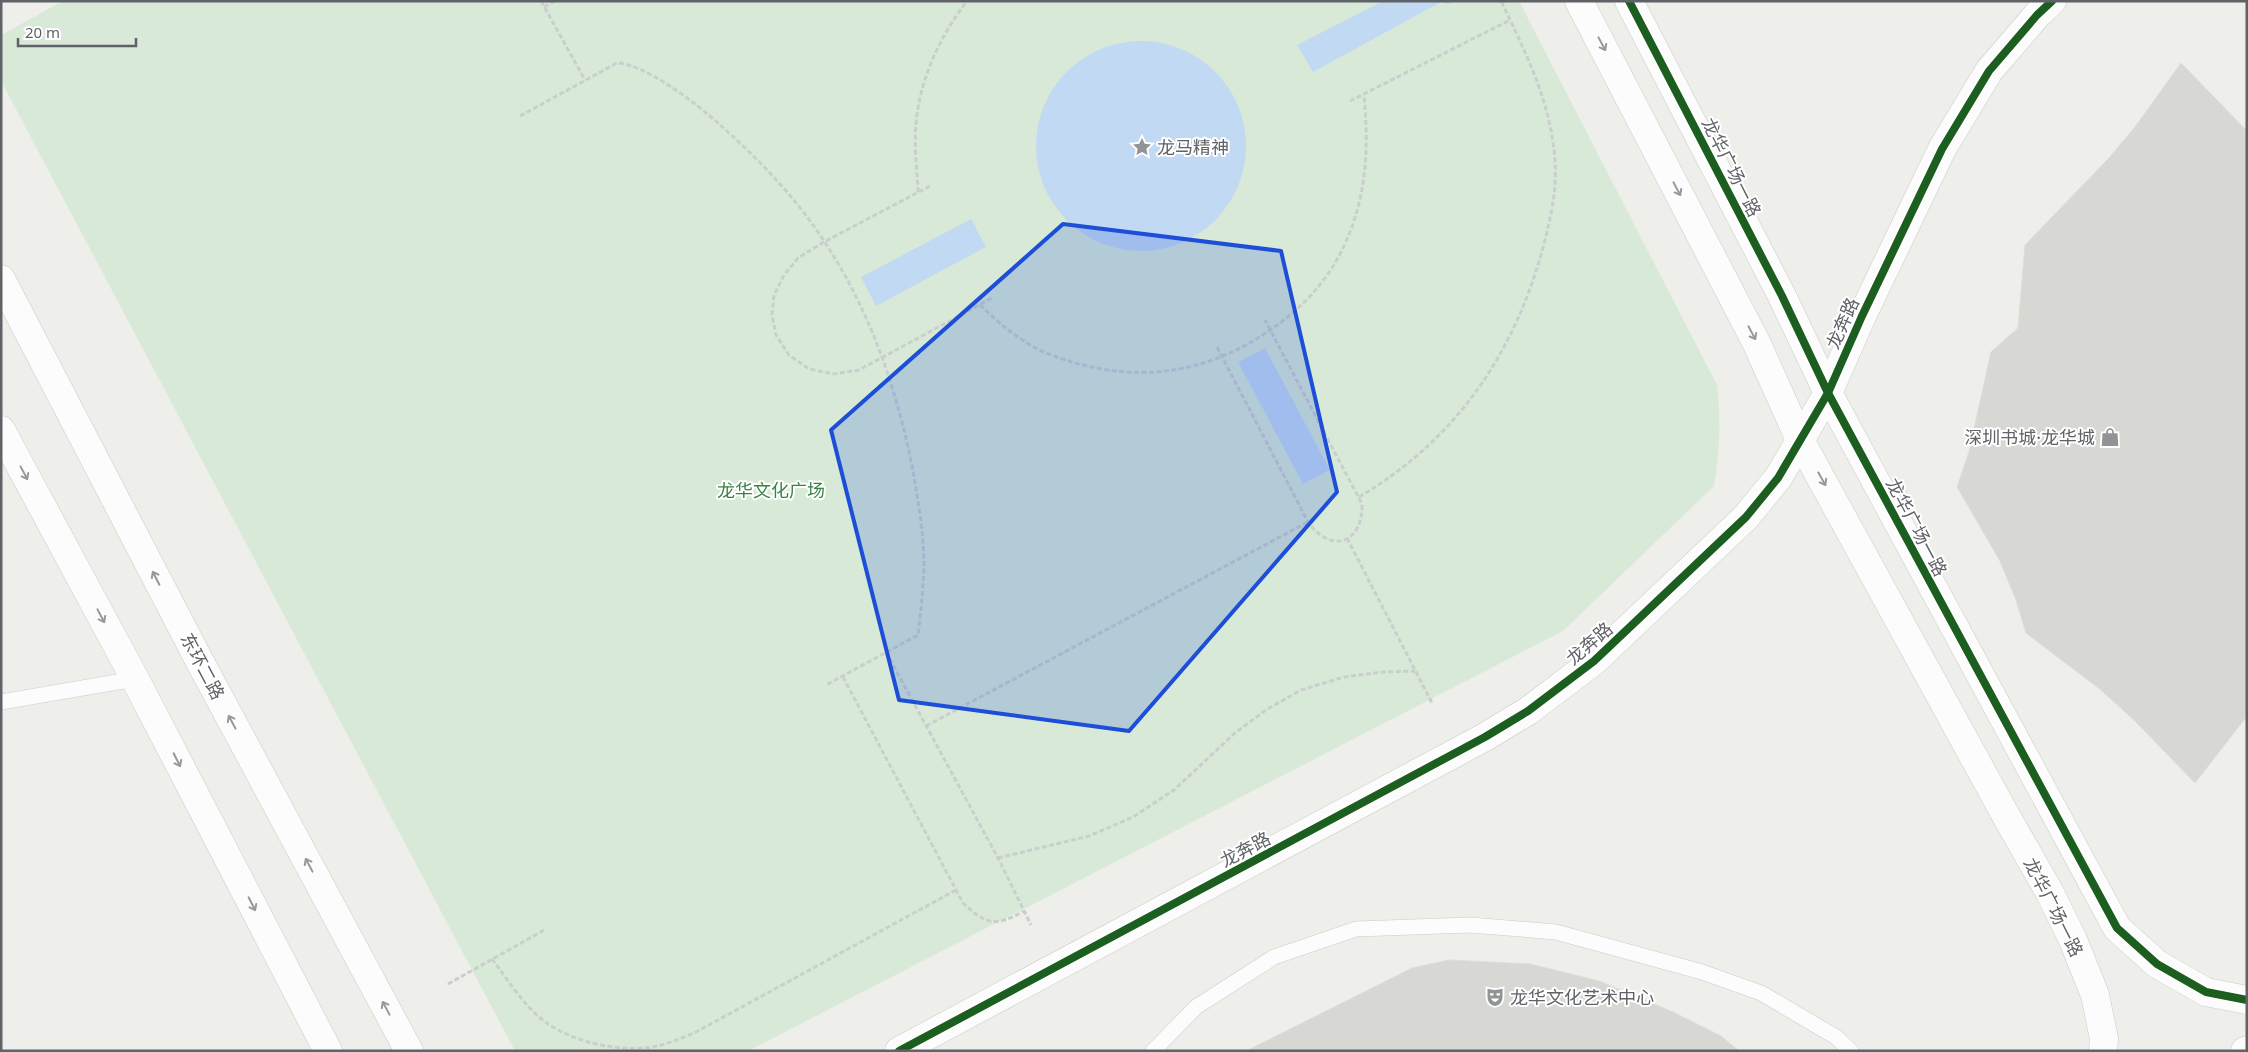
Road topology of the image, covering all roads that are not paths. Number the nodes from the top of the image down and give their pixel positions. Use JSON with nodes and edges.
{"nodes":[{"id":1,"x":1579,"y":1,"type":"edge"},
{"id":2,"x":1629,"y":1,"type":"edge"},
{"id":3,"x":2052,"y":1,"type":"edge"},
{"id":4,"x":1,"y":279,"type":"edge"},
{"id":5,"x":1828,"y":393,"type":"junction"},
{"id":6,"x":1,"y":430,"type":"edge"},
{"id":7,"x":1800,"y":440,"type":"junction"},
{"id":8,"x":135,"y":679,"type":"junction"},
{"id":9,"x":1,"y":702,"type":"edge"},
{"id":10,"x":2247,"y":1000,"type":"edge"},
{"id":11,"x":328,"y":1051,"type":"edge"},
{"id":12,"x":409,"y":1051,"type":"edge"},
{"id":13,"x":899,"y":1051,"type":"edge"},
{"id":14,"x":1152,"y":1051,"type":"edge"},
{"id":15,"x":1851,"y":1051,"type":"edge"},
{"id":16,"x":2103,"y":1051,"type":"edge"}],
"edges":[{"from":1,"to":7,"type":"street","name":"龙华广场一路","one_way":true},
{"from":2,"to":5,"type":"street","name":"龙华广场一路"},
{"from":3,"to":5,"type":"street","name":"龙奔路"},
{"from":12,"to":4,"type":"street","name":"东环二路","one_way":true},
{"from":5,"to":7,"type":"street","name":"龙奔路"},
{"from":5,"to":10,"type":"street","name":"龙华广场一路"},
{"from":6,"to":8,"type":"street","one_way":true},
{"from":7,"to":13,"type":"street","name":"龙奔路"},
{"from":7,"to":16,"type":"street","name":"龙华广场一路","one_way":true},
{"from":8,"to":9,"type":"lane"},
{"from":8,"to":11,"type":"street","one_way":true},
{"from":14,"to":15,"type":"lane"}]}
